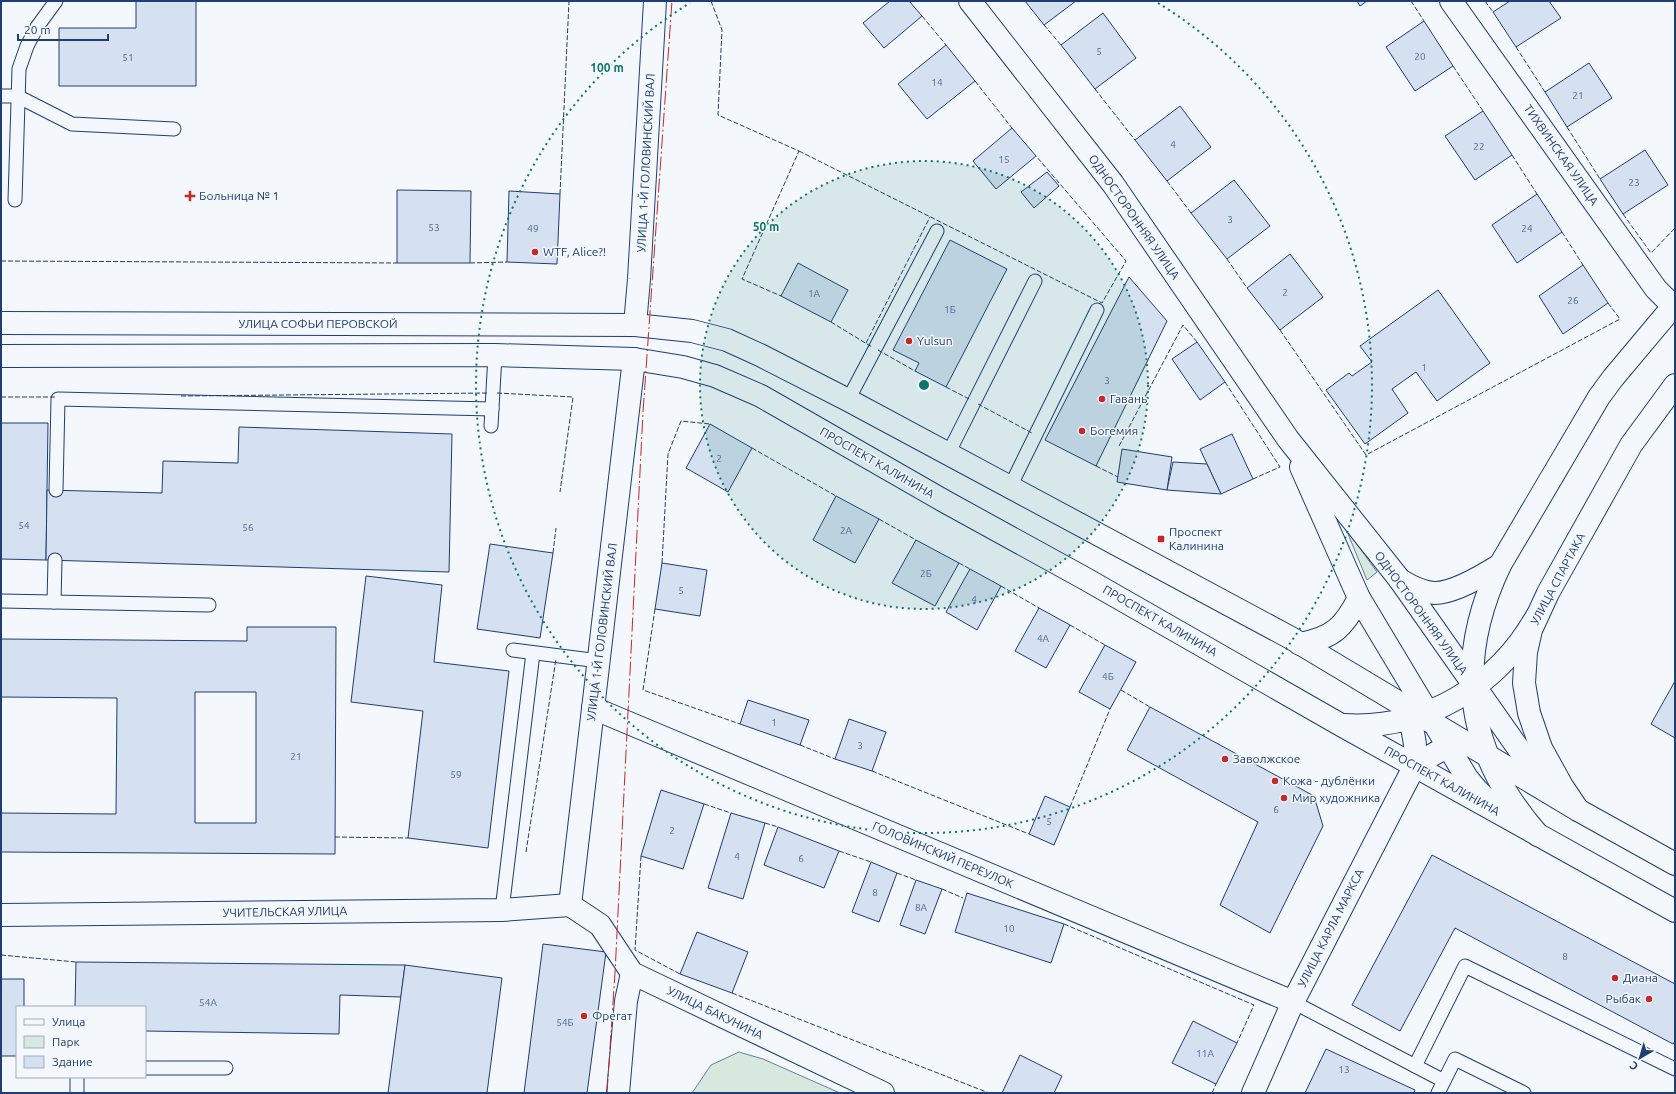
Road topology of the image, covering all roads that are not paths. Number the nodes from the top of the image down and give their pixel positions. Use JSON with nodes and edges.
{"nodes":[{"id":1,"x":56,"y":1,"type":"edge"},
{"id":2,"x":655,"y":1,"type":"edge"},
{"id":3,"x":970,"y":1,"type":"edge"},
{"id":4,"x":1451,"y":1,"type":"edge"},
{"id":5,"x":1,"y":96,"type":"edge"},
{"id":6,"x":18,"y":96,"type":"junction"},
{"id":7,"x":174,"y":129,"type":"dead end"},
{"id":8,"x":15,"y":200,"type":"dead end"},
{"id":9,"x":937,"y":231,"type":"dead end"},
{"id":10,"x":1035,"y":281,"type":"dead end"},
{"id":11,"x":1674,"y":305,"type":"edge"},
{"id":12,"x":1097,"y":310,"type":"dead end"},
{"id":13,"x":1,"y":323,"type":"edge"},
{"id":14,"x":635,"y":325,"type":"junction"},
{"id":15,"x":495,"y":355,"type":"junction"},
{"id":16,"x":1,"y":356,"type":"edge"},
{"id":17,"x":634,"y":359,"type":"junction"},
{"id":18,"x":1675,"y":385,"type":"edge"},
{"id":19,"x":848,"y":400,"type":"junction"},
{"id":20,"x":492,"y":409,"type":"junction"},
{"id":21,"x":491,"y":426,"type":"dead end"},
{"id":22,"x":1288,"y":439,"type":"junction"},
{"id":23,"x":948,"y":454,"type":"junction"},
{"id":24,"x":1010,"y":487,"type":"junction"},
{"id":25,"x":56,"y":490,"type":"dead end"},
{"id":26,"x":55,"y":560,"type":"dead end"},
{"id":27,"x":1500,"y":565,"type":"junction"},
{"id":28,"x":1400,"y":580,"type":"junction"},
{"id":29,"x":1358,"y":598,"type":"junction"},
{"id":30,"x":1,"y":601,"type":"edge"},
{"id":31,"x":54,"y":602,"type":"junction"},
{"id":32,"x":209,"y":605,"type":"dead end"},
{"id":33,"x":1537,"y":616,"type":"junction"},
{"id":34,"x":1300,"y":644,"type":"junction"},
{"id":35,"x":513,"y":650,"type":"dead end"},
{"id":36,"x":533,"y":653,"type":"junction"},
{"id":37,"x":599,"y":661,"type":"junction"},
{"id":38,"x":1473,"y":687,"type":"junction"},
{"id":39,"x":593,"y":708,"type":"junction"},
{"id":40,"x":1419,"y":715,"type":"junction"},
{"id":41,"x":1341,"y":724,"type":"junction"},
{"id":42,"x":1458,"y":746,"type":"junction"},
{"id":43,"x":1488,"y":756,"type":"junction"},
{"id":44,"x":1415,"y":765,"type":"junction"},
{"id":45,"x":1548,"y":792,"type":"junction"},
{"id":46,"x":1578,"y":810,"type":"junction"},
{"id":47,"x":1504,"y":815,"type":"junction"},
{"id":48,"x":1538,"y":834,"type":"junction"},
{"id":49,"x":1675,"y":864,"type":"edge"},
{"id":50,"x":570,"y":905,"type":"junction"},
{"id":51,"x":502,"y":910,"type":"junction"},
{"id":52,"x":1675,"y":911,"type":"edge"},
{"id":53,"x":1,"y":915,"type":"edge"},
{"id":54,"x":632,"y":973,"type":"junction"},
{"id":55,"x":1293,"y":1002,"type":"junction"},
{"id":56,"x":1415,"y":1066,"type":"junction"},
{"id":57,"x":146,"y":1068,"type":"edge"},
{"id":58,"x":226,"y":1068,"type":"dead end"},
{"id":59,"x":1675,"y":1069,"type":"edge"},
{"id":60,"x":77,"y":1078,"type":"edge"},
{"id":61,"x":1444,"y":1081,"type":"junction"},
{"id":62,"x":77,"y":1093,"type":"edge"},
{"id":63,"x":618,"y":1093,"type":"edge"},
{"id":64,"x":883,"y":1093,"type":"edge"},
{"id":65,"x":1253,"y":1093,"type":"edge"},
{"id":66,"x":1438,"y":1093,"type":"edge"},
{"id":67,"x":1524,"y":1093,"type":"edge"}],
"edges":[{"from":1,"to":6,"type":"lane"},
{"from":2,"to":14,"type":"street","name":"УЛИЦА 1-Й ГОЛОВИНСКИЙ ВАЛ"},
{"from":3,"to":22,"type":"street","name":"ОДНОСТОРОННЯЯ УЛИЦА"},
{"from":4,"to":11,"type":"street","name":"ТИХВИНСКАЯ УЛИЦА"},
{"from":5,"to":6,"type":"lane"},
{"from":6,"to":7,"type":"lane"},
{"from":6,"to":8,"type":"lane"},
{"from":9,"to":19,"type":"lane"},
{"from":10,"to":23,"type":"lane"},
{"from":11,"to":27,"type":"street"},
{"from":12,"to":24,"type":"lane"},
{"from":13,"to":14,"type":"street","name":"УЛИЦА СОФЬИ ПЕРОВСКОЙ"},
{"from":14,"to":19,"type":"street"},
{"from":15,"to":16,"type":"street"},
{"from":15,"to":17,"type":"street"},
{"from":15,"to":20,"type":"lane"},
{"from":17,"to":37,"type":"street","name":"УЛИЦА 1-Й ГОЛОВИНСКИЙ ВАЛ"},
{"from":17,"to":41,"type":"street","name":"ПРОСПЕКТ КАЛИНИНА"},
{"from":18,"to":33,"type":"street","name":"УЛИЦА СПАРТАКА"},
{"from":19,"to":23,"type":"street"},
{"from":20,"to":21,"type":"lane"},
{"from":20,"to":25,"type":"lane"},
{"from":22,"to":28,"type":"street","name":"ОДНОСТОРОННЯЯ УЛИЦА"},
{"from":22,"to":29,"type":"street","name":"ОДНОСТОРОННЯЯ УЛИЦА"},
{"from":23,"to":24,"type":"street"},
{"from":24,"to":34,"type":"street"},
{"from":26,"to":31,"type":"lane"},
{"from":27,"to":28,"type":"street"},
{"from":27,"to":38,"type":"street"},
{"from":28,"to":38,"type":"street","name":"ОДНОСТОРОННЯЯ УЛИЦА"},
{"from":29,"to":34,"type":"street"},
{"from":29,"to":40,"type":"street","name":"ОДНОСТОРОННЯЯ УЛИЦА"},
{"from":30,"to":31,"type":"lane"},
{"from":31,"to":32,"type":"lane"},
{"from":33,"to":38,"type":"street"},
{"from":33,"to":46,"type":"street","name":"УЛИЦА СПАРТАКА"},
{"from":34,"to":40,"type":"street"},
{"from":35,"to":36,"type":"lane"},
{"from":36,"to":37,"type":"lane"},
{"from":36,"to":51,"type":"lane"},
{"from":37,"to":39,"type":"street","name":"УЛИЦА 1-Й ГОЛОВИНСКИЙ ВАЛ"},
{"from":38,"to":40,"type":"street"},
{"from":38,"to":43,"type":"street"},
{"from":38,"to":45,"type":"street","name":"ОДНОСТОРОННЯЯ УЛИЦА"},
{"from":39,"to":50,"type":"street","name":"УЛИЦА 1-Й ГОЛОВИНСКИЙ ВАЛ"},
{"from":39,"to":55,"type":"street","name":"ГОЛОВИНСКИЙ ПЕРЕУЛОК"},
{"from":40,"to":41,"type":"street"},
{"from":40,"to":42,"type":"street","name":"ОДНОСТОРОННЯЯ УЛИЦА"},
{"from":40,"to":44,"type":"street"},
{"from":41,"to":44,"type":"street","name":"ПРОСПЕКТ КАЛИНИНА"},
{"from":42,"to":43,"type":"street"},
{"from":42,"to":44,"type":"street"},
{"from":42,"to":47,"type":"street","name":"ОДНОСТОРОННЯЯ УЛИЦА"},
{"from":43,"to":45,"type":"street"},
{"from":43,"to":48,"type":"street"},
{"from":44,"to":47,"type":"street","name":"ПРОСПЕКТ КАЛИНИНА"},
{"from":44,"to":55,"type":"street","name":"УЛИЦА КАРЛА МАРКСА"},
{"from":45,"to":46,"type":"street"},
{"from":46,"to":49,"type":"street"},
{"from":47,"to":48,"type":"street","name":"ПРОСПЕКТ КАЛИНИНА"},
{"from":48,"to":52,"type":"street","name":"ПРОСПЕКТ КАЛИНИНА"},
{"from":50,"to":51,"type":"street","name":"УЧИТЕЛЬСКАЯ УЛИЦА"},
{"from":50,"to":54,"type":"street"},
{"from":51,"to":53,"type":"street","name":"УЧИТЕЛЬСКАЯ УЛИЦА"},
{"from":54,"to":63,"type":"street"},
{"from":54,"to":64,"type":"street","name":"УЛИЦА БАКУНИНА"},
{"from":55,"to":56,"type":"lane"},
{"from":55,"to":65,"type":"street","name":"УЛИЦА КАРЛА МАРКСА"},
{"from":56,"to":59,"type":"lane"},
{"from":56,"to":61,"type":"lane"},
{"from":57,"to":58,"type":"lane"},
{"from":60,"to":62,"type":"lane"},
{"from":61,"to":66,"type":"lane"},
{"from":61,"to":67,"type":"lane"}]}
